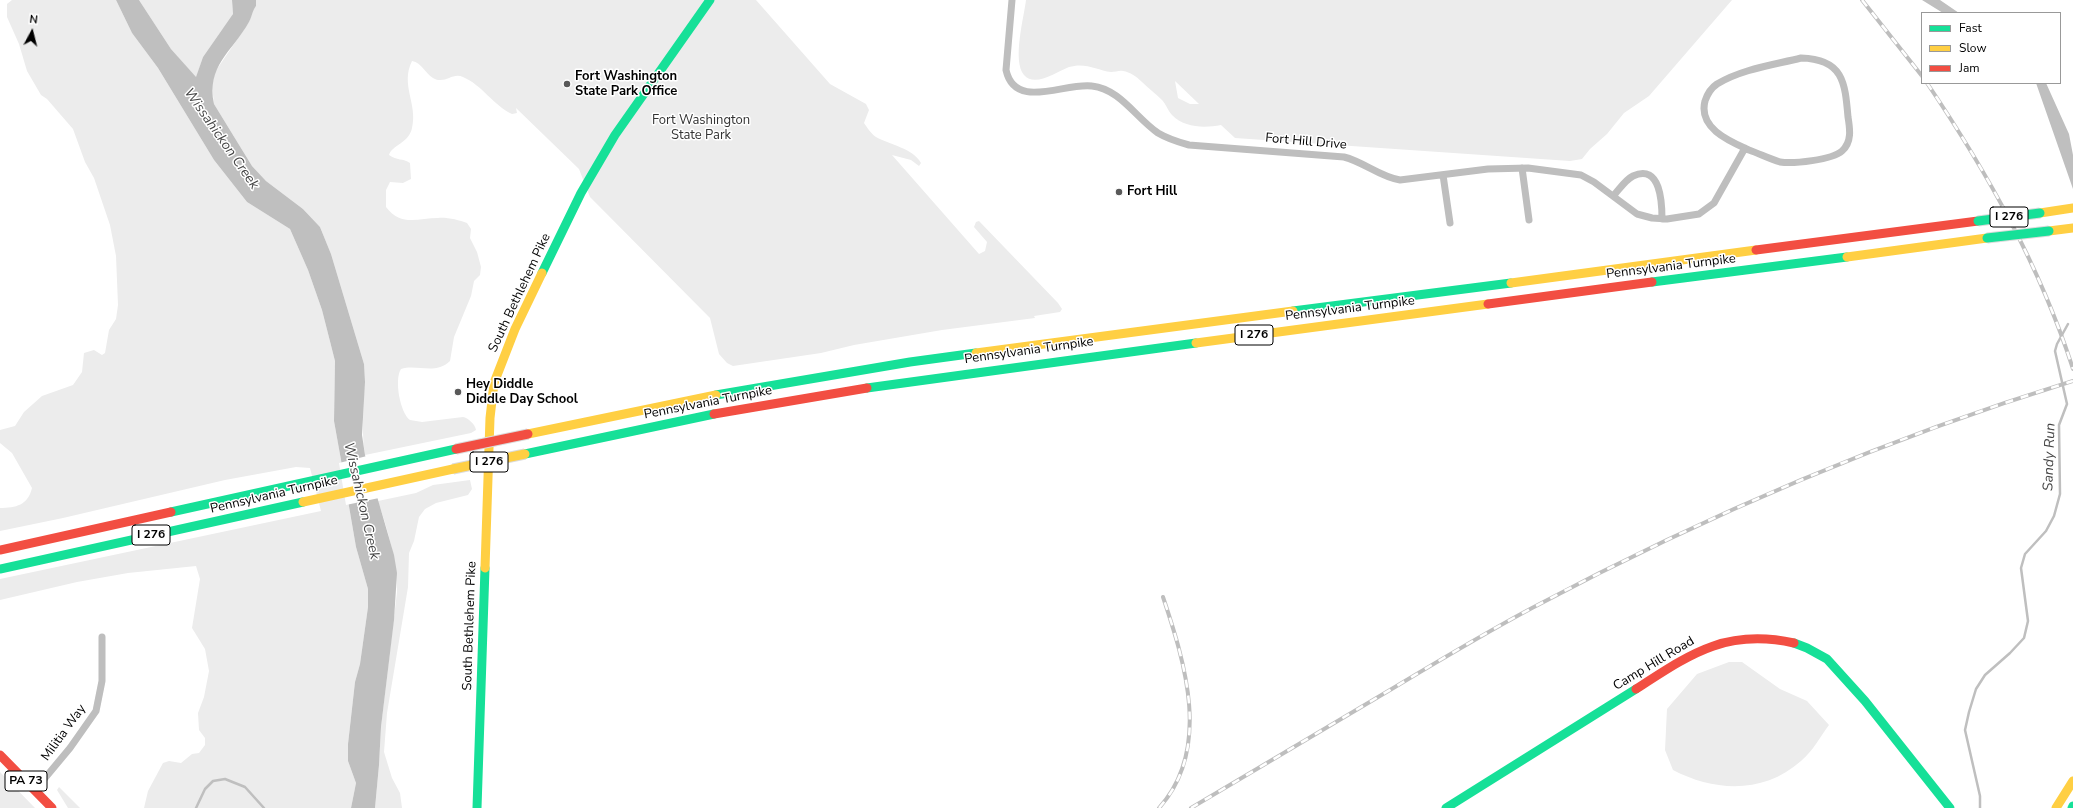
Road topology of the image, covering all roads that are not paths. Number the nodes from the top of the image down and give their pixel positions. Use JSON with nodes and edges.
{"nodes":[{"id":1,"x":710,"y":0,"type":"edge"},
{"id":2,"x":1012,"y":0,"type":"edge"},
{"id":3,"x":1746,"y":148,"type":"junction"},
{"id":4,"x":1522,"y":168,"type":"junction"},
{"id":5,"x":1443,"y":175,"type":"junction"},
{"id":6,"x":1613,"y":196,"type":"junction"},
{"id":7,"x":2073,"y":208,"type":"edge"},
{"id":8,"x":1662,"y":219,"type":"junction"},
{"id":9,"x":1529,"y":220,"type":"dead end"},
{"id":10,"x":1450,"y":224,"type":"dead end"},
{"id":11,"x":2073,"y":228,"type":"edge"},
{"id":12,"x":0,"y":550,"type":"edge"},
{"id":13,"x":0,"y":570,"type":"edge"},
{"id":14,"x":102,"y":637,"type":"dead end"},
{"id":15,"x":0,"y":756,"type":"edge"},
{"id":16,"x":2073,"y":781,"type":"edge"},
{"id":17,"x":35,"y":790,"type":"junction"},
{"id":18,"x":52,"y":808,"type":"edge"},
{"id":19,"x":477,"y":808,"type":"edge"},
{"id":20,"x":1446,"y":808,"type":"edge"},
{"id":21,"x":1950,"y":808,"type":"edge"},
{"id":22,"x":2056,"y":808,"type":"edge"}],
"edges":[{"from":1,"to":19,"type":"main road","name":"South Bethlehem Pike"},
{"from":2,"to":5,"type":"street","name":"Fort Hill Drive"},
{"from":3,"to":3,"type":"street"},
{"from":3,"to":8,"type":"street","name":"Fort Hill Drive"},
{"from":4,"to":5,"type":"street","name":"Fort Hill Drive"},
{"from":4,"to":6,"type":"street","name":"Fort Hill Drive"},
{"from":4,"to":9,"type":"street"},
{"from":5,"to":10,"type":"street"},
{"from":6,"to":8,"type":"street","name":"Fort Hill Drive"},
{"from":6,"to":8,"type":"street"},
{"from":7,"to":12,"type":"main road","name":"Pennsylvania Turnpike","number":"I 276","bridge":true},
{"from":11,"to":13,"type":"main road","name":"Pennsylvania Turnpike","number":"I 276","bridge":true},
{"from":14,"to":17,"type":"street","name":"Militia Way"},
{"from":15,"to":17,"type":"main road","number":"PA 73"},
{"from":16,"to":22,"type":"main road"},
{"from":17,"to":18,"type":"main road","number":"PA 73"},
{"from":20,"to":21,"type":"main road","name":"Camp Hill Road"}]}
